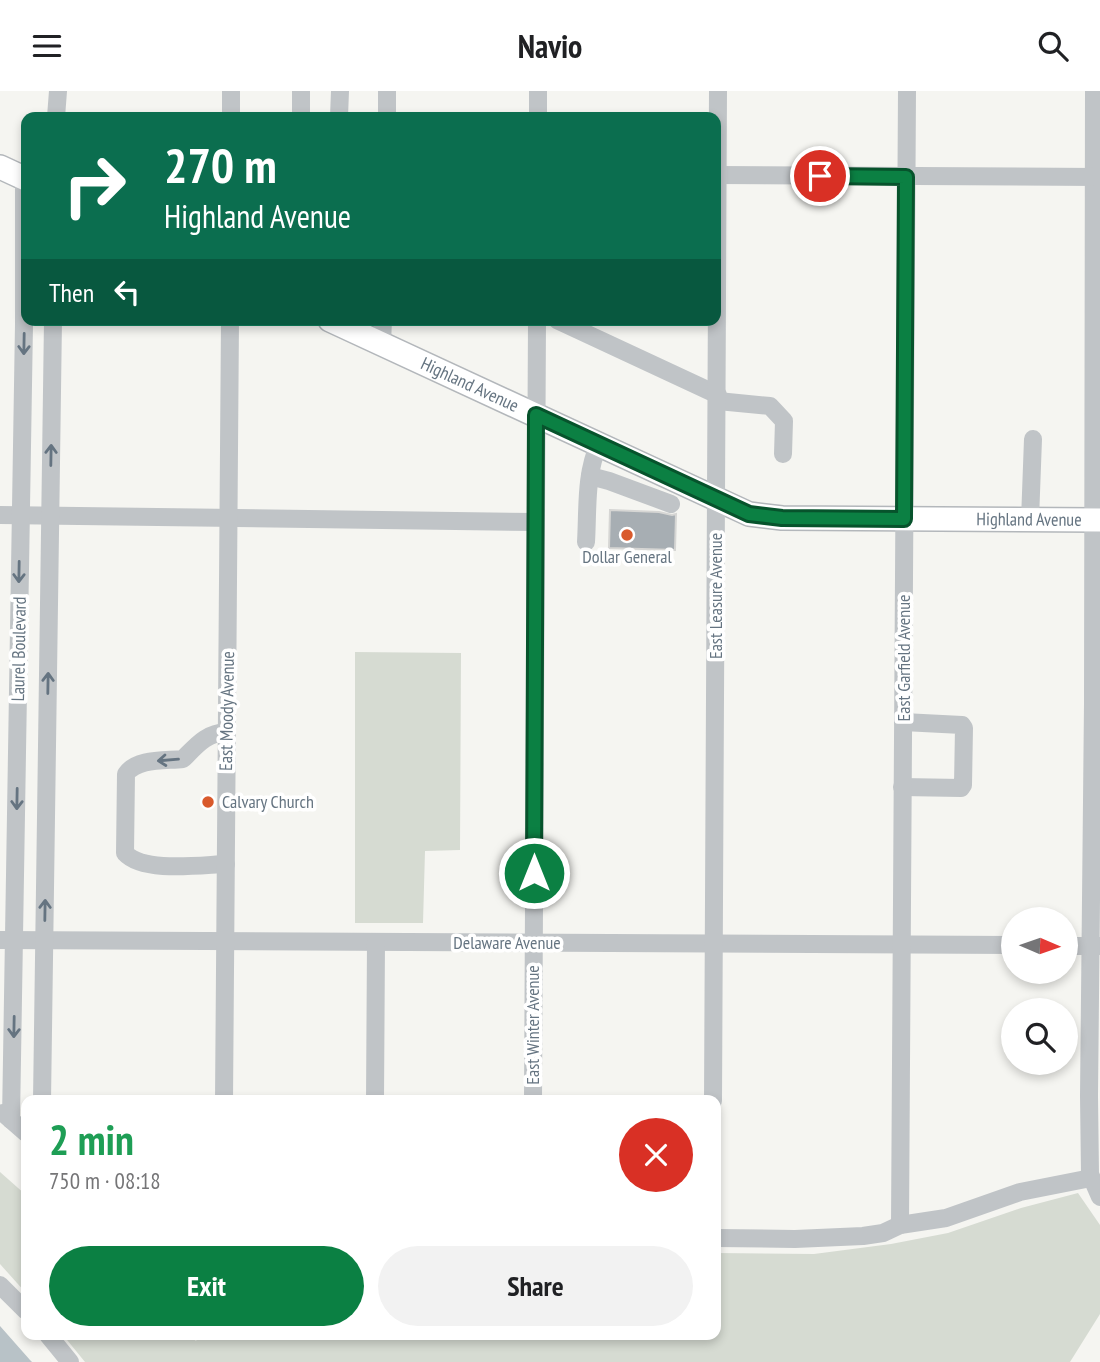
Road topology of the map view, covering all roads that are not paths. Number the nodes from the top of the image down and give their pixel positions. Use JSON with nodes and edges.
{"nodes":[{"id":1,"x":58,"y":91,"type":"edge"},
{"id":2,"x":231,"y":91,"type":"edge"},
{"id":3,"x":301,"y":91,"type":"edge"},
{"id":4,"x":340,"y":91,"type":"edge"},
{"id":5,"x":387,"y":91,"type":"edge"},
{"id":6,"x":538,"y":91,"type":"edge"},
{"id":7,"x":718,"y":91,"type":"edge"},
{"id":8,"x":907,"y":91,"type":"edge"},
{"id":9,"x":1094,"y":91,"type":"edge"},
{"id":10,"x":56,"y":112,"type":"edge"},
{"id":11,"x":230,"y":112,"type":"edge"},
{"id":12,"x":301,"y":112,"type":"edge"},
{"id":13,"x":339,"y":112,"type":"edge"},
{"id":14,"x":387,"y":112,"type":"edge"},
{"id":15,"x":538,"y":112,"type":"edge"},
{"id":16,"x":718,"y":112,"type":"edge"},
{"id":17,"x":0,"y":167,"type":"edge"},
{"id":18,"x":721,"y":175,"type":"edge"},
{"id":19,"x":21,"y":177,"type":"edge"},
{"id":20,"x":906,"y":177,"type":"junction"},
{"id":21,"x":1097,"y":177,"type":"edge"},
{"id":22,"x":24,"y":326,"type":"edge"},
{"id":23,"x":53,"y":326,"type":"edge"},
{"id":24,"x":230,"y":326,"type":"edge"},
{"id":25,"x":343,"y":326,"type":"edge"},
{"id":26,"x":383,"y":326,"type":"edge"},
{"id":27,"x":537,"y":326,"type":"edge"},
{"id":28,"x":569,"y":326,"type":"edge"},
{"id":29,"x":718,"y":326,"type":"edge"},
{"id":30,"x":382,"y":344,"type":"junction"},
{"id":31,"x":718,"y":398,"type":"junction"},
{"id":32,"x":536,"y":415,"type":"junction"},
{"id":33,"x":1032,"y":439,"type":"dead end"},
{"id":34,"x":599,"y":444,"type":"junction"},
{"id":35,"x":783,"y":454,"type":"dead end"},
{"id":36,"x":590,"y":477,"type":"junction"},
{"id":37,"x":716,"y":499,"type":"junction"},
{"id":38,"x":671,"y":504,"type":"dead end"},
{"id":39,"x":0,"y":515,"type":"edge"},
{"id":40,"x":20,"y":515,"type":"junction"},
{"id":41,"x":50,"y":516,"type":"junction"},
{"id":42,"x":229,"y":517,"type":"junction"},
{"id":43,"x":904,"y":519,"type":"junction"},
{"id":44,"x":1030,"y":520,"type":"junction"},
{"id":45,"x":1096,"y":520,"type":"edge"},
{"id":46,"x":534,"y":522,"type":"junction"},
{"id":47,"x":586,"y":542,"type":"dead end"},
{"id":48,"x":903,"y":722,"type":"junction"},
{"id":49,"x":227,"y":732,"type":"junction"},
{"id":50,"x":902,"y":787,"type":"junction"},
{"id":51,"x":226,"y":864,"type":"junction"},
{"id":52,"x":8,"y":940,"type":"edge"},
{"id":53,"x":45,"y":941,"type":"junction"},
{"id":54,"x":225,"y":941,"type":"junction"},
{"id":55,"x":376,"y":942,"type":"junction"},
{"id":56,"x":533,"y":943,"type":"junction"},
{"id":57,"x":713,"y":945,"type":"junction"},
{"id":58,"x":903,"y":945,"type":"junction"},
{"id":59,"x":1001,"y":945,"type":"edge"},
{"id":60,"x":1095,"y":946,"type":"edge"},
{"id":61,"x":42,"y":1095,"type":"edge"},
{"id":62,"x":224,"y":1095,"type":"edge"},
{"id":63,"x":375,"y":1095,"type":"edge"},
{"id":64,"x":533,"y":1095,"type":"edge"},
{"id":65,"x":713,"y":1095,"type":"edge"},
{"id":66,"x":6,"y":1116,"type":"edge"},
{"id":67,"x":21,"y":1129,"type":"edge"},
{"id":68,"x":1091,"y":1178,"type":"junction"},
{"id":69,"x":1100,"y":1197,"type":"edge"},
{"id":70,"x":900,"y":1226,"type":"junction"},
{"id":71,"x":721,"y":1238,"type":"edge"},
{"id":72,"x":0,"y":1285,"type":"edge"},
{"id":73,"x":21,"y":1306,"type":"edge"},
{"id":74,"x":52,"y":1340,"type":"edge"},
{"id":75,"x":70,"y":1362,"type":"edge"}],
"edges":[{"from":1,"to":10,"type":"street"},
{"from":2,"to":11,"type":"street"},
{"from":3,"to":12,"type":"street"},
{"from":4,"to":13,"type":"street"},
{"from":5,"to":14,"type":"street"},
{"from":6,"to":15,"type":"street"},
{"from":7,"to":16,"type":"street","name":"East Leasure Avenue"},
{"from":8,"to":20,"type":"street","name":"East Garfield Avenue"},
{"from":9,"to":21,"type":"street"},
{"from":17,"to":19,"type":"main road"},
{"from":18,"to":20,"type":"street"},
{"from":20,"to":21,"type":"street"},
{"from":20,"to":43,"type":"street","name":"East Garfield Avenue"},
{"from":21,"to":45,"type":"street"},
{"from":22,"to":40,"type":"street","name":"Laurel Boulevard","one_way":true},
{"from":41,"to":23,"type":"street","name":"Laurel Boulevard","one_way":true},
{"from":24,"to":42,"type":"street","name":"East Moody Avenue"},
{"from":25,"to":30,"type":"main road","name":"Highland Avenue"},
{"from":26,"to":30,"type":"street"},
{"from":27,"to":32,"type":"street","name":"East Winter Avenue"},
{"from":28,"to":31,"type":"street"},
{"from":29,"to":31,"type":"street","name":"East Leasure Avenue"},
{"from":30,"to":32,"type":"main road","name":"Highland Avenue"},
{"from":31,"to":35,"type":"street"},
{"from":31,"to":37,"type":"street","name":"East Leasure Avenue"},
{"from":32,"to":34,"type":"main road","name":"Highland Avenue"},
{"from":32,"to":46,"type":"street","name":"East Winter Avenue"},
{"from":33,"to":44,"type":"street"},
{"from":34,"to":36,"type":"street"},
{"from":34,"to":37,"type":"main road","name":"Highland Avenue"},
{"from":36,"to":38,"type":"street"},
{"from":36,"to":47,"type":"street"},
{"from":37,"to":43,"type":"main road","name":"Highland Avenue"},
{"from":37,"to":57,"type":"street","name":"East Leasure Avenue"},
{"from":39,"to":40,"type":"street"},
{"from":40,"to":41,"type":"street"},
{"from":40,"to":52,"type":"street","name":"Laurel Boulevard","one_way":true},
{"from":41,"to":42,"type":"street"},
{"from":53,"to":41,"type":"street","name":"Laurel Boulevard","one_way":true},
{"from":42,"to":46,"type":"street"},
{"from":42,"to":49,"type":"street","name":"East Moody Avenue"},
{"from":43,"to":44,"type":"main road","name":"Highland Avenue"},
{"from":43,"to":48,"type":"street","name":"East Garfield Avenue"},
{"from":44,"to":45,"type":"main road","name":"Highland Avenue"},
{"from":45,"to":60,"type":"street"},
{"from":46,"to":56,"type":"street","name":"East Winter Avenue"},
{"from":48,"to":50,"type":"street","name":"East Garfield Avenue"},
{"from":48,"to":50,"type":"street"},
{"from":49,"to":51,"type":"street","name":"East Moody Avenue"},
{"from":49,"to":51,"type":"street","one_way":true},
{"from":50,"to":58,"type":"street","name":"East Garfield Avenue"},
{"from":51,"to":54,"type":"street","name":"East Moody Avenue"},
{"from":52,"to":53,"type":"street","name":"Delaware Avenue"},
{"from":52,"to":66,"type":"street","name":"Laurel Boulevard","one_way":true},
{"from":53,"to":54,"type":"street","name":"Delaware Avenue"},
{"from":53,"to":61,"type":"street","name":"Laurel Boulevard"},
{"from":54,"to":55,"type":"street","name":"Delaware Avenue"},
{"from":54,"to":62,"type":"street","name":"East Moody Avenue"},
{"from":55,"to":56,"type":"street","name":"Delaware Avenue"},
{"from":55,"to":63,"type":"street"},
{"from":56,"to":57,"type":"street","name":"Delaware Avenue"},
{"from":56,"to":64,"type":"street","name":"East Winter Avenue"},
{"from":57,"to":58,"type":"street","name":"Delaware Avenue"},
{"from":57,"to":65,"type":"street","name":"East Leasure Avenue"},
{"from":58,"to":59,"type":"street","name":"Delaware Avenue"},
{"from":58,"to":70,"type":"street","name":"East Garfield Avenue"},
{"from":60,"to":68,"type":"street"},
{"from":66,"to":67,"type":"street"},
{"from":68,"to":69,"type":"street"},
{"from":68,"to":70,"type":"street"},
{"from":70,"to":71,"type":"street"},
{"from":72,"to":73,"type":"street"},
{"from":74,"to":75,"type":"street"}]}
